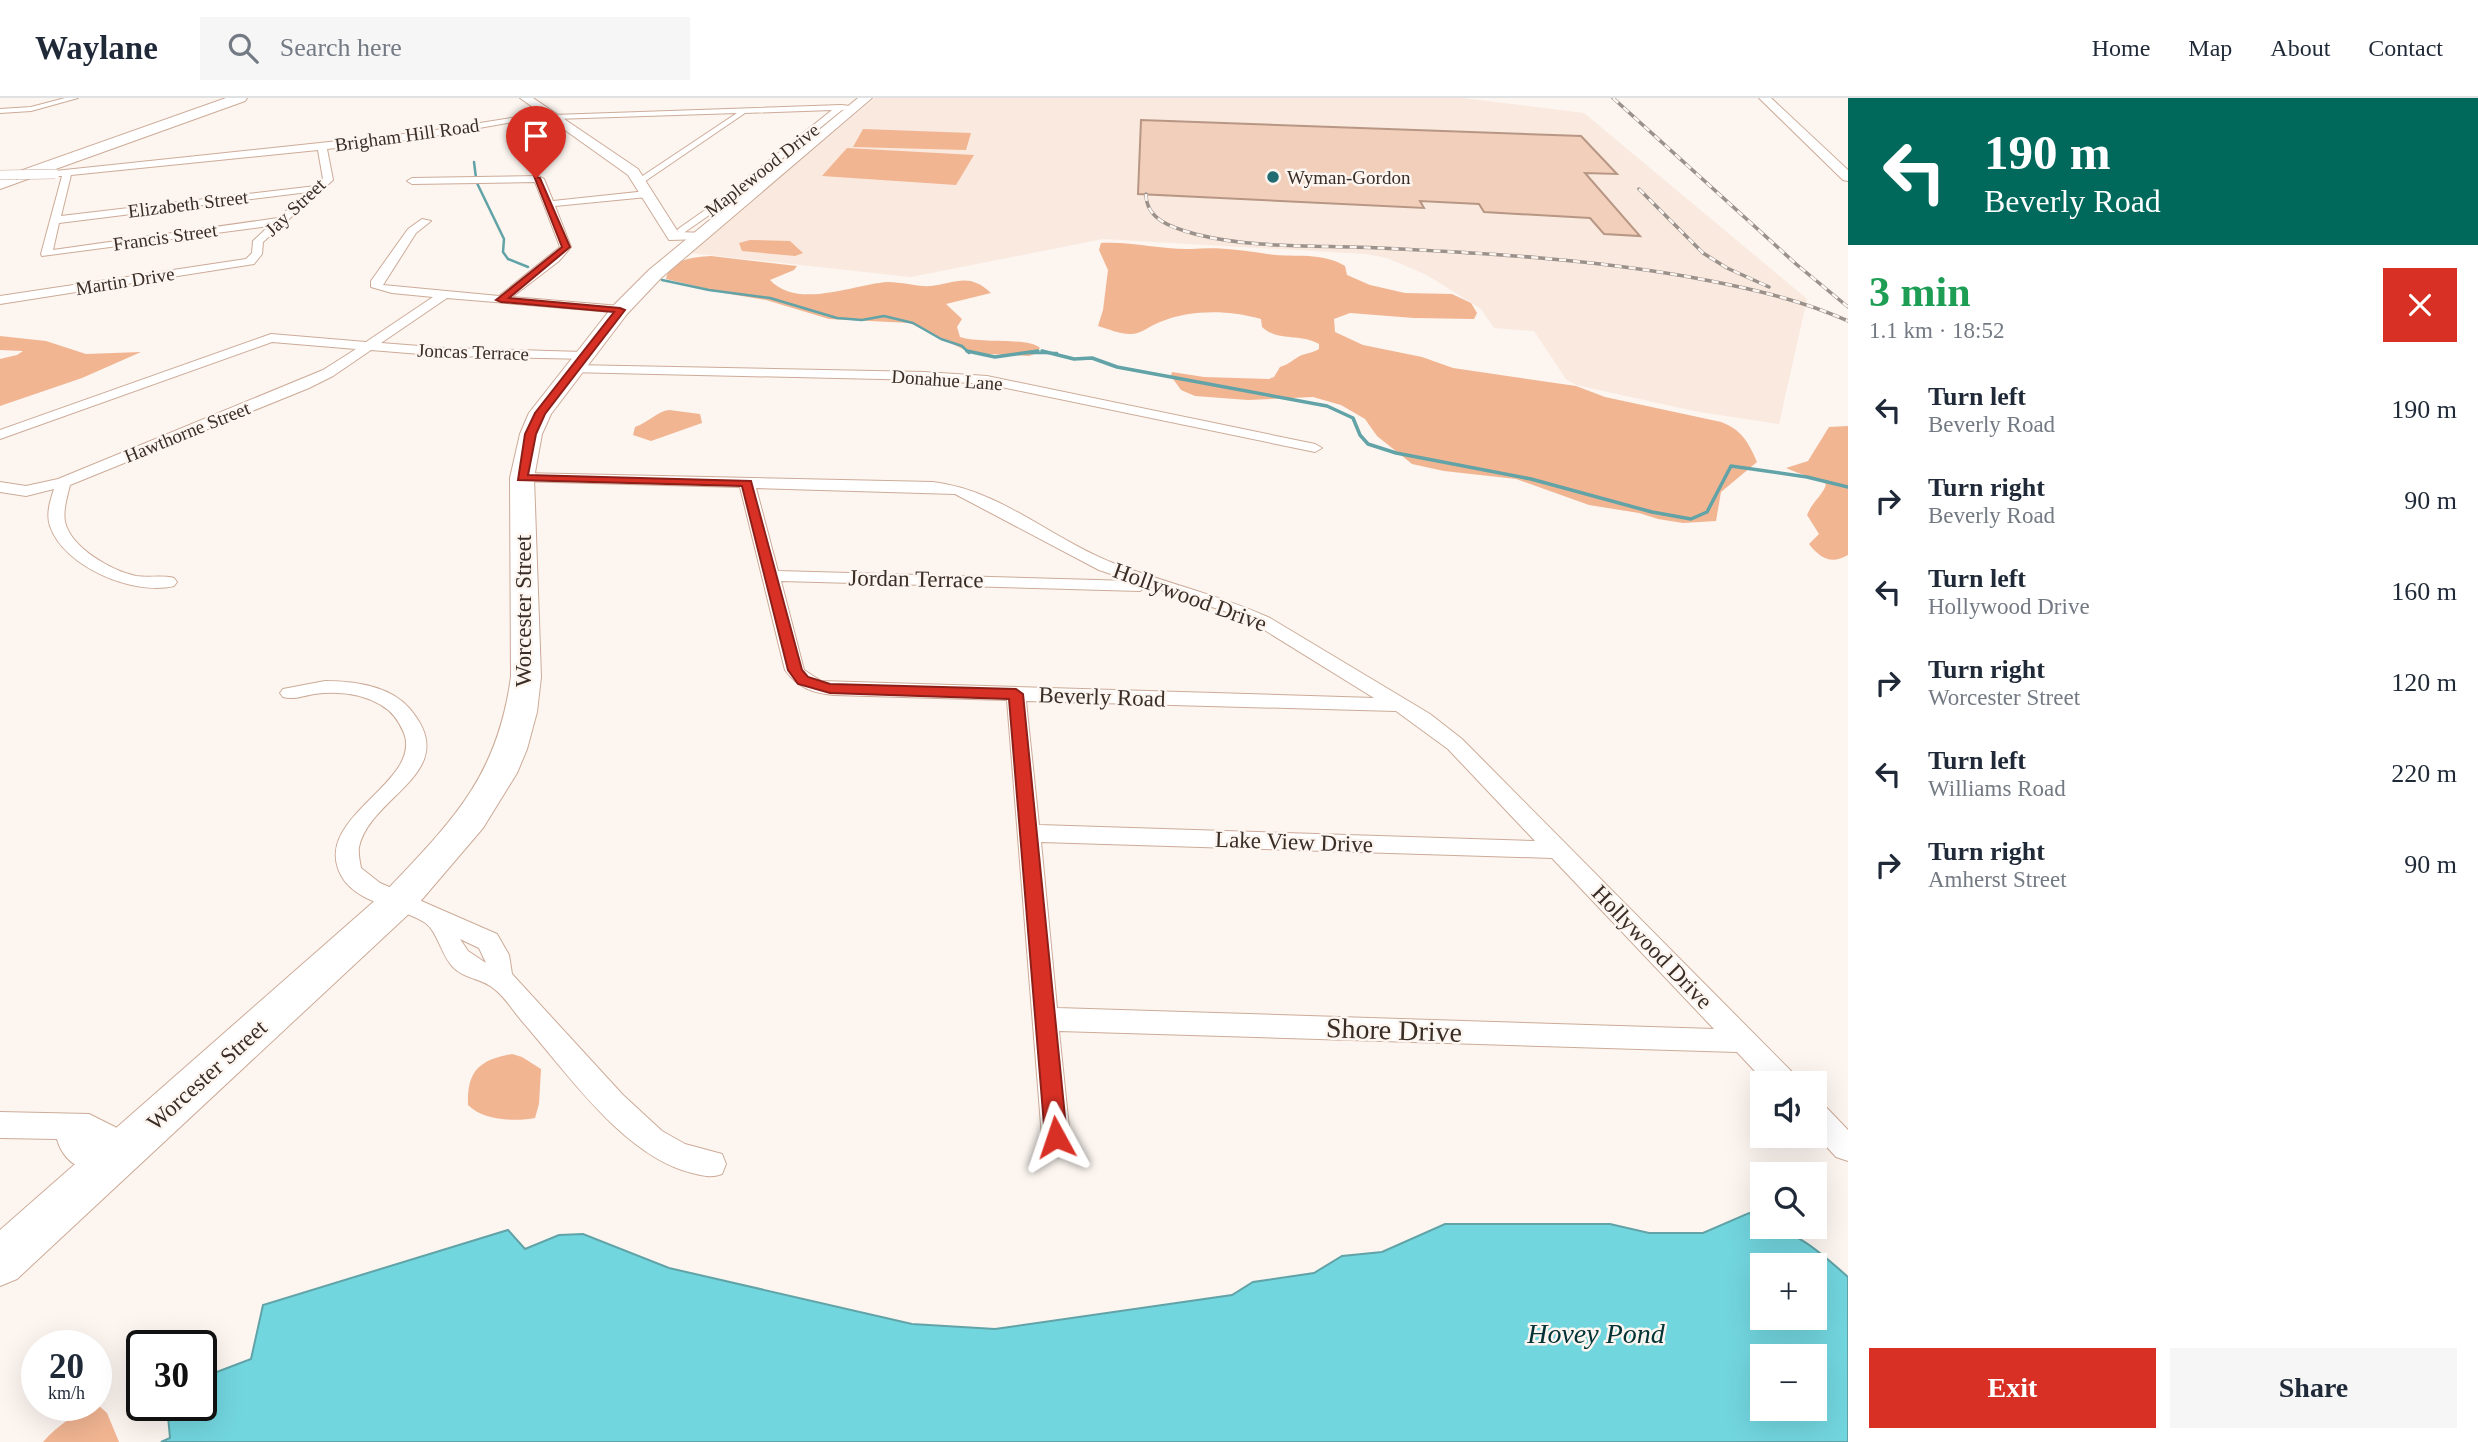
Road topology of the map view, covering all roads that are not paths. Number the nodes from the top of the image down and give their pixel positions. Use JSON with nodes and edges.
{"nodes":[{"id":1,"x":74,"y":98,"type":"edge"},
{"id":2,"x":220,"y":98,"type":"edge"},
{"id":3,"x":240,"y":98,"type":"edge"},
{"id":4,"x":526,"y":98,"type":"edge"},
{"id":5,"x":733,"y":98,"type":"edge"},
{"id":6,"x":767,"y":98,"type":"edge"},
{"id":7,"x":1765,"y":98,"type":"edge"},
{"id":8,"x":854,"y":104,"type":"edge"},
{"id":9,"x":0,"y":111,"type":"edge"},
{"id":10,"x":745,"y":112,"type":"junction"},
{"id":11,"x":553,"y":117,"type":"junction"},
{"id":12,"x":322,"y":147,"type":"junction"},
{"id":13,"x":1842,"y":166,"type":"edge"},
{"id":14,"x":61,"y":174,"type":"junction"},
{"id":15,"x":0,"y":175,"type":"edge"},
{"id":16,"x":1848,"y":177,"type":"edge"},
{"id":17,"x":412,"y":181,"type":"dead end"},
{"id":18,"x":0,"y":184,"type":"edge"},
{"id":19,"x":320,"y":188,"type":"junction"},
{"id":20,"x":644,"y":188,"type":"junction"},
{"id":21,"x":549,"y":204,"type":"junction"},
{"id":22,"x":56,"y":220,"type":"junction"},
{"id":23,"x":284,"y":221,"type":"junction"},
{"id":24,"x":426,"y":221,"type":"dead end"},
{"id":25,"x":691,"y":233,"type":"junction"},
{"id":26,"x":250,"y":262,"type":"joint"},
{"id":27,"x":444,"y":295,"type":"junction"},
{"id":28,"x":0,"y":300,"type":"edge"},
{"id":29,"x":501,"y":300,"type":"junction"},
{"id":30,"x":620,"y":310,"type":"junction"},
{"id":31,"x":363,"y":347,"type":"junction"},
{"id":32,"x":578,"y":362,"type":"junction"},
{"id":33,"x":0,"y":435,"type":"edge"},
{"id":34,"x":1315,"y":448,"type":"dead end"},
{"id":35,"x":522,"y":478,"type":"junction"},
{"id":36,"x":63,"y":482,"type":"junction"},
{"id":37,"x":747,"y":483,"type":"junction"},
{"id":38,"x":0,"y":487,"type":"edge"},
{"id":39,"x":1078,"y":553,"type":"junction"},
{"id":40,"x":771,"y":576,"type":"junction"},
{"id":41,"x":167,"y":582,"type":"dead end"},
{"id":42,"x":1061,"y":583,"type":"junction"},
{"id":43,"x":1163,"y":586,"type":"junction"},
{"id":44,"x":1338,"y":667,"type":"junction"},
{"id":45,"x":290,"y":693,"type":"dead end"},
{"id":46,"x":1016,"y":694,"type":"junction"},
{"id":47,"x":1321,"y":702,"type":"junction"},
{"id":48,"x":1399,"y":705,"type":"junction"},
{"id":49,"x":1028,"y":833,"type":"junction"},
{"id":50,"x":1559,"y":850,"type":"junction"},
{"id":51,"x":400,"y":900,"type":"junction"},
{"id":52,"x":1045,"y":1019,"type":"junction"},
{"id":53,"x":1743,"y":1041,"type":"junction"},
{"id":54,"x":1772,"y":1071,"type":"edge"},
{"id":55,"x":0,"y":1125,"type":"edge"},
{"id":56,"x":1827,"y":1128,"type":"edge"},
{"id":57,"x":1056,"y":1137,"type":"dead end"},
{"id":58,"x":1846,"y":1148,"type":"dead end"},
{"id":59,"x":114,"y":1158,"type":"junction"},
{"id":60,"x":712,"y":1164,"type":"dead end"},
{"id":61,"x":0,"y":1262,"type":"edge"}],
"edges":[{"from":1,"to":9,"type":"street"},
{"from":2,"to":15,"type":"highway"},
{"from":3,"to":18,"type":"highway"},
{"from":4,"to":11,"type":"street"},
{"from":5,"to":10,"type":"street"},
{"from":6,"to":10,"type":"street"},
{"from":7,"to":13,"type":"street"},
{"from":8,"to":10,"type":"street","name":"Brigham Hill Road"},
{"from":8,"to":25,"type":"main road","name":"Worcester Street"},
{"from":10,"to":11,"type":"street","name":"Brigham Hill Road"},
{"from":10,"to":20,"type":"street"},
{"from":11,"to":12,"type":"street","name":"Brigham Hill Road"},
{"from":11,"to":20,"type":"street"},
{"from":12,"to":14,"type":"street","name":"Brigham Hill Road"},
{"from":12,"to":19,"type":"street","name":"Jay Street"},
{"from":13,"to":16,"type":"street"},
{"from":14,"to":15,"type":"street","name":"Brigham Hill Road","bridge":true},
{"from":14,"to":22,"type":"street"},
{"from":17,"to":21,"type":"street"},
{"from":19,"to":22,"type":"street","name":"Elizabeth Street"},
{"from":19,"to":23,"type":"street","name":"Jay Street"},
{"from":20,"to":21,"type":"street"},
{"from":20,"to":25,"type":"street"},
{"from":21,"to":29,"type":"street"},
{"from":22,"to":23,"type":"street","name":"Francis Street"},
{"from":23,"to":26,"type":"street","name":"Jay Street"},
{"from":24,"to":27,"type":"street"},
{"from":25,"to":30,"type":"main road","name":"Worcester Street"},
{"from":26,"to":28,"type":"street","name":"Martin Drive"},
{"from":27,"to":29,"type":"street"},
{"from":27,"to":31,"type":"street","name":"Hawthorne Street"},
{"from":29,"to":30,"type":"street"},
{"from":30,"to":32,"type":"main road","name":"Worcester Street"},
{"from":31,"to":32,"type":"street","name":"Joncas Terrace"},
{"from":31,"to":33,"type":"street"},
{"from":31,"to":36,"type":"street","name":"Hawthorne Street"},
{"from":32,"to":34,"type":"street","name":"Donahue Lane"},
{"from":32,"to":35,"type":"main road","name":"Worcester Street"},
{"from":35,"to":37,"type":"street","name":"Hollywood Drive"},
{"from":35,"to":51,"type":"main road","name":"Worcester Street"},
{"from":36,"to":38,"type":"street","name":"Hawthorne Street"},
{"from":36,"to":41,"type":"street"},
{"from":37,"to":39,"type":"street","name":"Hollywood Drive"},
{"from":37,"to":40,"type":"street","name":"Beverly Road"},
{"from":39,"to":42,"type":"street"},
{"from":39,"to":43,"type":"street","name":"Hollywood Drive"},
{"from":40,"to":42,"type":"street","name":"Jordan Terrace"},
{"from":40,"to":46,"type":"street","name":"Beverly Road"},
{"from":42,"to":43,"type":"street","name":"Jordan Terrace"},
{"from":43,"to":44,"type":"street","name":"Hollywood Drive"},
{"from":44,"to":47,"type":"street"},
{"from":44,"to":48,"type":"street","name":"Hollywood Drive"},
{"from":45,"to":51,"type":"street"},
{"from":46,"to":47,"type":"street","name":"Beverly Road"},
{"from":46,"to":49,"type":"street"},
{"from":47,"to":48,"type":"street","name":"Beverly Road"},
{"from":48,"to":50,"type":"street","name":"Hollywood Drive"},
{"from":49,"to":50,"type":"street","name":"Lake View Drive"},
{"from":49,"to":52,"type":"street"},
{"from":50,"to":53,"type":"street","name":"Hollywood Drive"},
{"from":51,"to":59,"type":"main road","name":"Worcester Street"},
{"from":51,"to":60,"type":"street"},
{"from":52,"to":53,"type":"street","name":"Shore Drive"},
{"from":52,"to":57,"type":"street"},
{"from":53,"to":54,"type":"street","name":"Hollywood Drive"},
{"from":55,"to":59,"type":"street"},
{"from":56,"to":58,"type":"street"},
{"from":59,"to":61,"type":"main road","name":"Worcester Street"}]}
